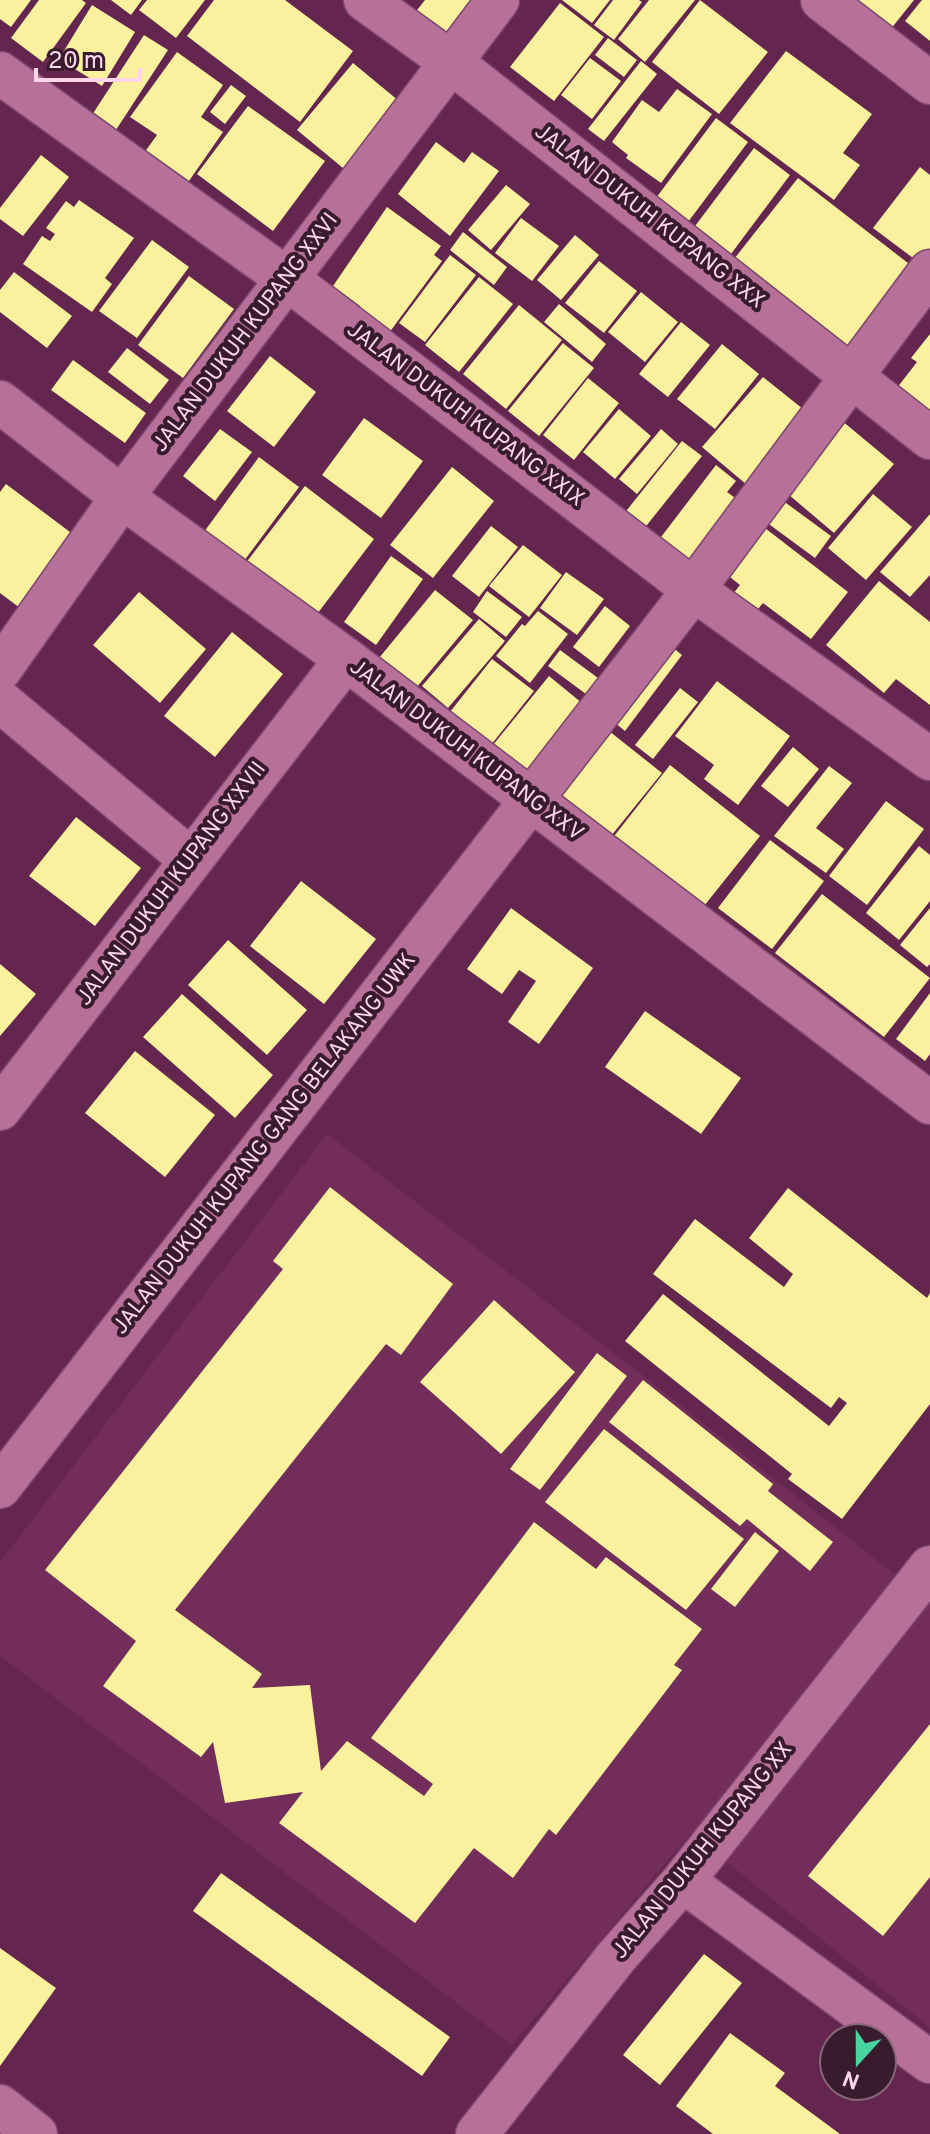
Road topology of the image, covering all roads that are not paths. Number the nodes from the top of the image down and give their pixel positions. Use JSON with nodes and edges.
{"nodes":[{"id":1,"x":365,"y":0,"type":"edge"},
{"id":2,"x":498,"y":0,"type":"edge"},
{"id":3,"x":822,"y":0,"type":"edge"},
{"id":4,"x":451,"y":62,"type":"junction"},
{"id":5,"x":0,"y":73,"type":"edge"},
{"id":6,"x":930,"y":83,"type":"edge"},
{"id":7,"x":930,"y":271,"type":"edge"},
{"id":8,"x":286,"y":278,"type":"junction"},
{"id":9,"x":851,"y":376,"type":"junction"},
{"id":10,"x":0,"y":402,"type":"edge"},
{"id":11,"x":930,"y":438,"type":"edge"},
{"id":12,"x":122,"y":497,"type":"junction"},
{"id":13,"x":694,"y":590,"type":"junction"},
{"id":14,"x":346,"y":659,"type":"junction"},
{"id":15,"x":0,"y":670,"type":"edge"},
{"id":16,"x":0,"y":701,"type":"edge"},
{"id":17,"x":930,"y":759,"type":"edge"},
{"id":18,"x":530,"y":801,"type":"junction"},
{"id":19,"x":190,"y":859,"type":"junction"},
{"id":20,"x":930,"y":1103,"type":"edge"},
{"id":21,"x":0,"y":1109,"type":"edge"},
{"id":22,"x":0,"y":1487,"type":"edge"},
{"id":23,"x":930,"y":1567,"type":"edge"},
{"id":24,"x":683,"y":1881,"type":"junction"},
{"id":25,"x":930,"y":2062,"type":"edge"},
{"id":26,"x":0,"y":2106,"type":"edge"},
{"id":27,"x":494,"y":2128,"type":"edge"},
{"id":28,"x":36,"y":2134,"type":"edge"}],
"edges":[{"from":1,"to":4,"type":"street","name":"JALAN DUKUH KUPANG XXX"},
{"from":2,"to":4,"type":"street","name":"JALAN DUKUH KUPANG XXVI"},
{"from":3,"to":6,"type":"street"},
{"from":4,"to":8,"type":"street","name":"JALAN DUKUH KUPANG XXVI"},
{"from":4,"to":9,"type":"street","name":"JALAN DUKUH KUPANG XXX"},
{"from":5,"to":8,"type":"street","name":"JALAN DUKUH KUPANG XXIX"},
{"from":7,"to":9,"type":"street","name":"JALAN DUKUH KUPANG GANG BELAKANG UWK"},
{"from":8,"to":12,"type":"street","name":"JALAN DUKUH KUPANG XXVI"},
{"from":8,"to":13,"type":"street","name":"JALAN DUKUH KUPANG XXIX"},
{"from":9,"to":11,"type":"street","name":"JALAN DUKUH KUPANG XXX"},
{"from":9,"to":13,"type":"street","name":"JALAN DUKUH KUPANG GANG BELAKANG UWK"},
{"from":10,"to":12,"type":"street","name":"JALAN DUKUH KUPANG XXV"},
{"from":12,"to":14,"type":"street","name":"JALAN DUKUH KUPANG XXV"},
{"from":12,"to":15,"type":"street","name":"JALAN DUKUH KUPANG XXVI"},
{"from":13,"to":17,"type":"street","name":"JALAN DUKUH KUPANG XXIX"},
{"from":13,"to":18,"type":"street","name":"JALAN DUKUH KUPANG GANG BELAKANG UWK"},
{"from":14,"to":18,"type":"street","name":"JALAN DUKUH KUPANG XXV"},
{"from":14,"to":19,"type":"street","name":"JALAN DUKUH KUPANG XXVII"},
{"from":16,"to":19,"type":"street"},
{"from":18,"to":20,"type":"street","name":"JALAN DUKUH KUPANG XXV"},
{"from":18,"to":22,"type":"street","name":"JALAN DUKUH KUPANG GANG BELAKANG UWK"},
{"from":19,"to":21,"type":"street","name":"JALAN DUKUH KUPANG XXVII"},
{"from":23,"to":24,"type":"street","name":"JALAN DUKUH KUPANG XX"},
{"from":24,"to":25,"type":"street"},
{"from":24,"to":27,"type":"street","name":"JALAN DUKUH KUPANG XX"},
{"from":26,"to":28,"type":"street"}]}
